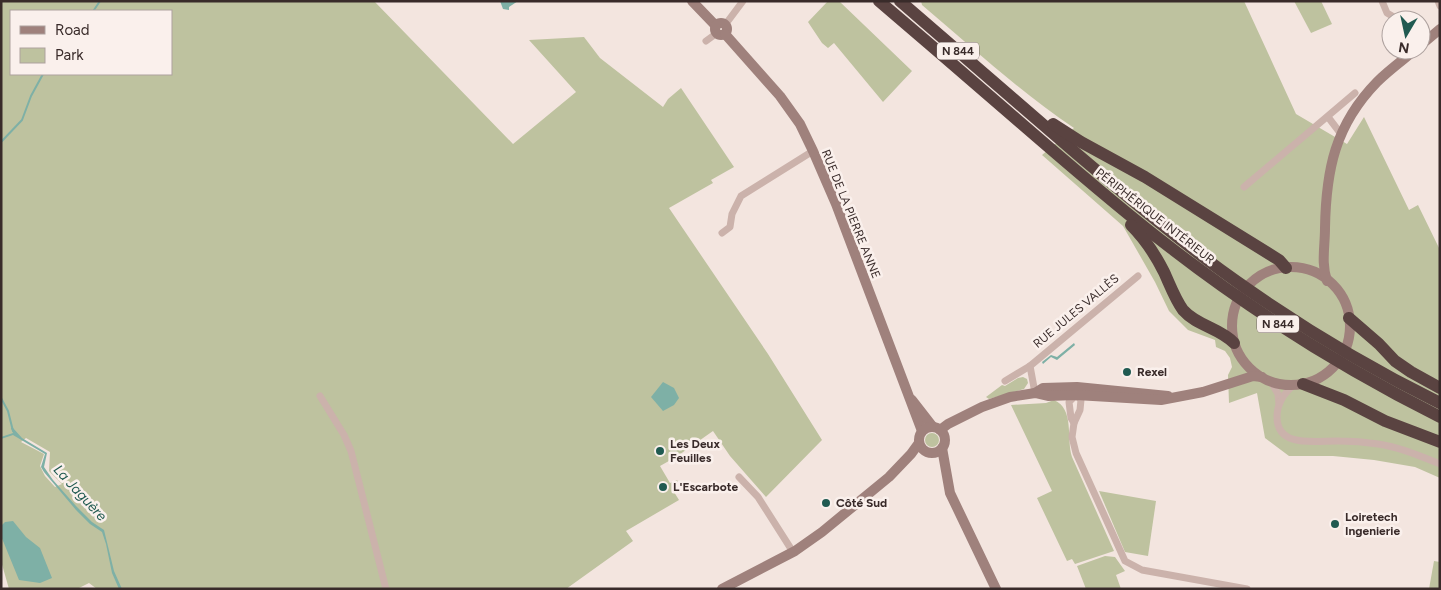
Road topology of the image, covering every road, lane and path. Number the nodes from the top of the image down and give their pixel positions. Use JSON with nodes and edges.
{"nodes":[{"id":1,"x":692,"y":1,"type":"edge"},
{"id":2,"x":743,"y":1,"type":"edge"},
{"id":3,"x":880,"y":1,"type":"edge"},
{"id":4,"x":900,"y":1,"type":"edge"},
{"id":5,"x":1438,"y":1,"type":"edge"},
{"id":6,"x":1440,"y":6,"type":"edge"},
{"id":7,"x":721,"y":30,"type":"junction"},
{"id":8,"x":706,"y":41,"type":"dead end"},
{"id":9,"x":1404,"y":60,"type":"edge"},
{"id":10,"x":1356,"y":93,"type":"dead end"},
{"id":11,"x":1016,"y":102,"type":"junction"},
{"id":12,"x":1328,"y":117,"type":"junction"},
{"id":13,"x":1340,"y":134,"type":"junction"},
{"id":14,"x":813,"y":151,"type":"junction"},
{"id":15,"x":1244,"y":187,"type":"dead end"},
{"id":16,"x":1127,"y":213,"type":"junction"},
{"id":17,"x":722,"y":233,"type":"dead end"},
{"id":18,"x":1324,"y":254,"type":"junction"},
{"id":19,"x":1286,"y":268,"type":"junction"},
{"id":20,"x":1308,"y":270,"type":"junction"},
{"id":21,"x":1138,"y":276,"type":"dead end"},
{"id":22,"x":1327,"y":281,"type":"junction"},
{"id":23,"x":1349,"y":318,"type":"junction"},
{"id":24,"x":1234,"y":343,"type":"junction"},
{"id":25,"x":1242,"y":359,"type":"junction"},
{"id":26,"x":1030,"y":366,"type":"junction"},
{"id":27,"x":1267,"y":380,"type":"junction"},
{"id":28,"x":1005,"y":382,"type":"dead end"},
{"id":29,"x":1303,"y":383,"type":"junction"},
{"id":30,"x":1228,"y":384,"type":"junction"},
{"id":31,"x":1440,"y":388,"type":"edge"},
{"id":32,"x":1035,"y":393,"type":"junction"},
{"id":33,"x":1078,"y":394,"type":"junction"},
{"id":34,"x":908,"y":395,"type":"junction"},
{"id":35,"x":320,"y":396,"type":"dead end"},
{"id":36,"x":1440,"y":403,"type":"edge"},
{"id":37,"x":1279,"y":404,"type":"junction"},
{"id":38,"x":1440,"y":418,"type":"edge"},
{"id":39,"x":1074,"y":424,"type":"junction"},
{"id":40,"x":939,"y":431,"type":"junction"},
{"id":41,"x":922,"y":432,"type":"junction"},
{"id":42,"x":1440,"y":442,"type":"edge"},
{"id":43,"x":919,"y":443,"type":"junction"},
{"id":44,"x":934,"y":451,"type":"junction"},
{"id":45,"x":1440,"y":464,"type":"edge"},
{"id":46,"x":739,"y":477,"type":"dead end"},
{"id":47,"x":889,"y":477,"type":"junction"},
{"id":48,"x":793,"y":552,"type":"junction"},
{"id":49,"x":386,"y":589,"type":"edge"},
{"id":50,"x":722,"y":589,"type":"edge"},
{"id":51,"x":996,"y":589,"type":"edge"},
{"id":52,"x":1247,"y":589,"type":"edge"}],
"edges":[{"from":1,"to":7,"type":"street","name":"RUE DE LA PIERRE ANNE"},
{"from":2,"to":7,"type":"street"},
{"from":3,"to":16,"type":"highway","name":"PÉRIPHÉRIQUE INTÉRIEUR","number":"N 844"},
{"from":4,"to":11,"type":"highway","number":"N 844"},
{"from":5,"to":6,"type":"street"},
{"from":7,"to":8,"type":"street"},
{"from":7,"to":14,"type":"street","name":"RUE DE LA PIERRE ANNE"},
{"from":9,"to":13,"type":"street"},
{"from":10,"to":12,"type":"street"},
{"from":11,"to":19,"type":"highway"},
{"from":11,"to":36,"type":"highway","number":"N 844"},
{"from":12,"to":13,"type":"street"},
{"from":12,"to":15,"type":"street"},
{"from":13,"to":18,"type":"street"},
{"from":14,"to":17,"type":"street"},
{"from":14,"to":34,"type":"street","name":"RUE DE LA PIERRE ANNE"},
{"from":16,"to":24,"type":"highway"},
{"from":16,"to":38,"type":"highway","name":"PÉRIPHÉRIQUE INTÉRIEUR","number":"N 844"},
{"from":18,"to":20,"type":"street"},
{"from":18,"to":22,"type":"street"},
{"from":19,"to":20,"type":"street"},
{"from":19,"to":24,"type":"street"},
{"from":20,"to":22,"type":"street"},
{"from":21,"to":26,"type":"street","name":"RUE JULES VALLÈS"},
{"from":22,"to":23,"type":"street"},
{"from":23,"to":29,"type":"street"},
{"from":23,"to":31,"type":"highway"},
{"from":24,"to":25,"type":"street"},
{"from":25,"to":27,"type":"street"},
{"from":25,"to":30,"type":"street"},
{"from":26,"to":28,"type":"street","name":"RUE JULES VALLÈS"},
{"from":26,"to":32,"type":"street","name":"RUE JULES VALLÈS"},
{"from":27,"to":29,"type":"street"},
{"from":27,"to":30,"type":"street"},
{"from":27,"to":37,"type":"street"},
{"from":29,"to":37,"type":"street"},
{"from":29,"to":42,"type":"highway"},
{"from":30,"to":33,"type":"street"},
{"from":32,"to":33,"type":"street"},
{"from":32,"to":40,"type":"street"},
{"from":33,"to":39,"type":"street"},
{"from":33,"to":39,"type":"street"},
{"from":34,"to":40,"type":"street","name":"RUE DE LA PIERRE ANNE"},
{"from":34,"to":41,"type":"street","name":"RUE DE LA PIERRE ANNE"},
{"from":35,"to":49,"type":"street"},
{"from":37,"to":45,"type":"street"},
{"from":39,"to":52,"type":"street"},
{"from":40,"to":41,"type":"street"},
{"from":40,"to":44,"type":"street"},
{"from":41,"to":43,"type":"street"},
{"from":43,"to":44,"type":"street"},
{"from":43,"to":47,"type":"street"},
{"from":44,"to":47,"type":"street"},
{"from":44,"to":51,"type":"street"},
{"from":46,"to":48,"type":"street"},
{"from":47,"to":48,"type":"street"},
{"from":48,"to":50,"type":"street"}]}
